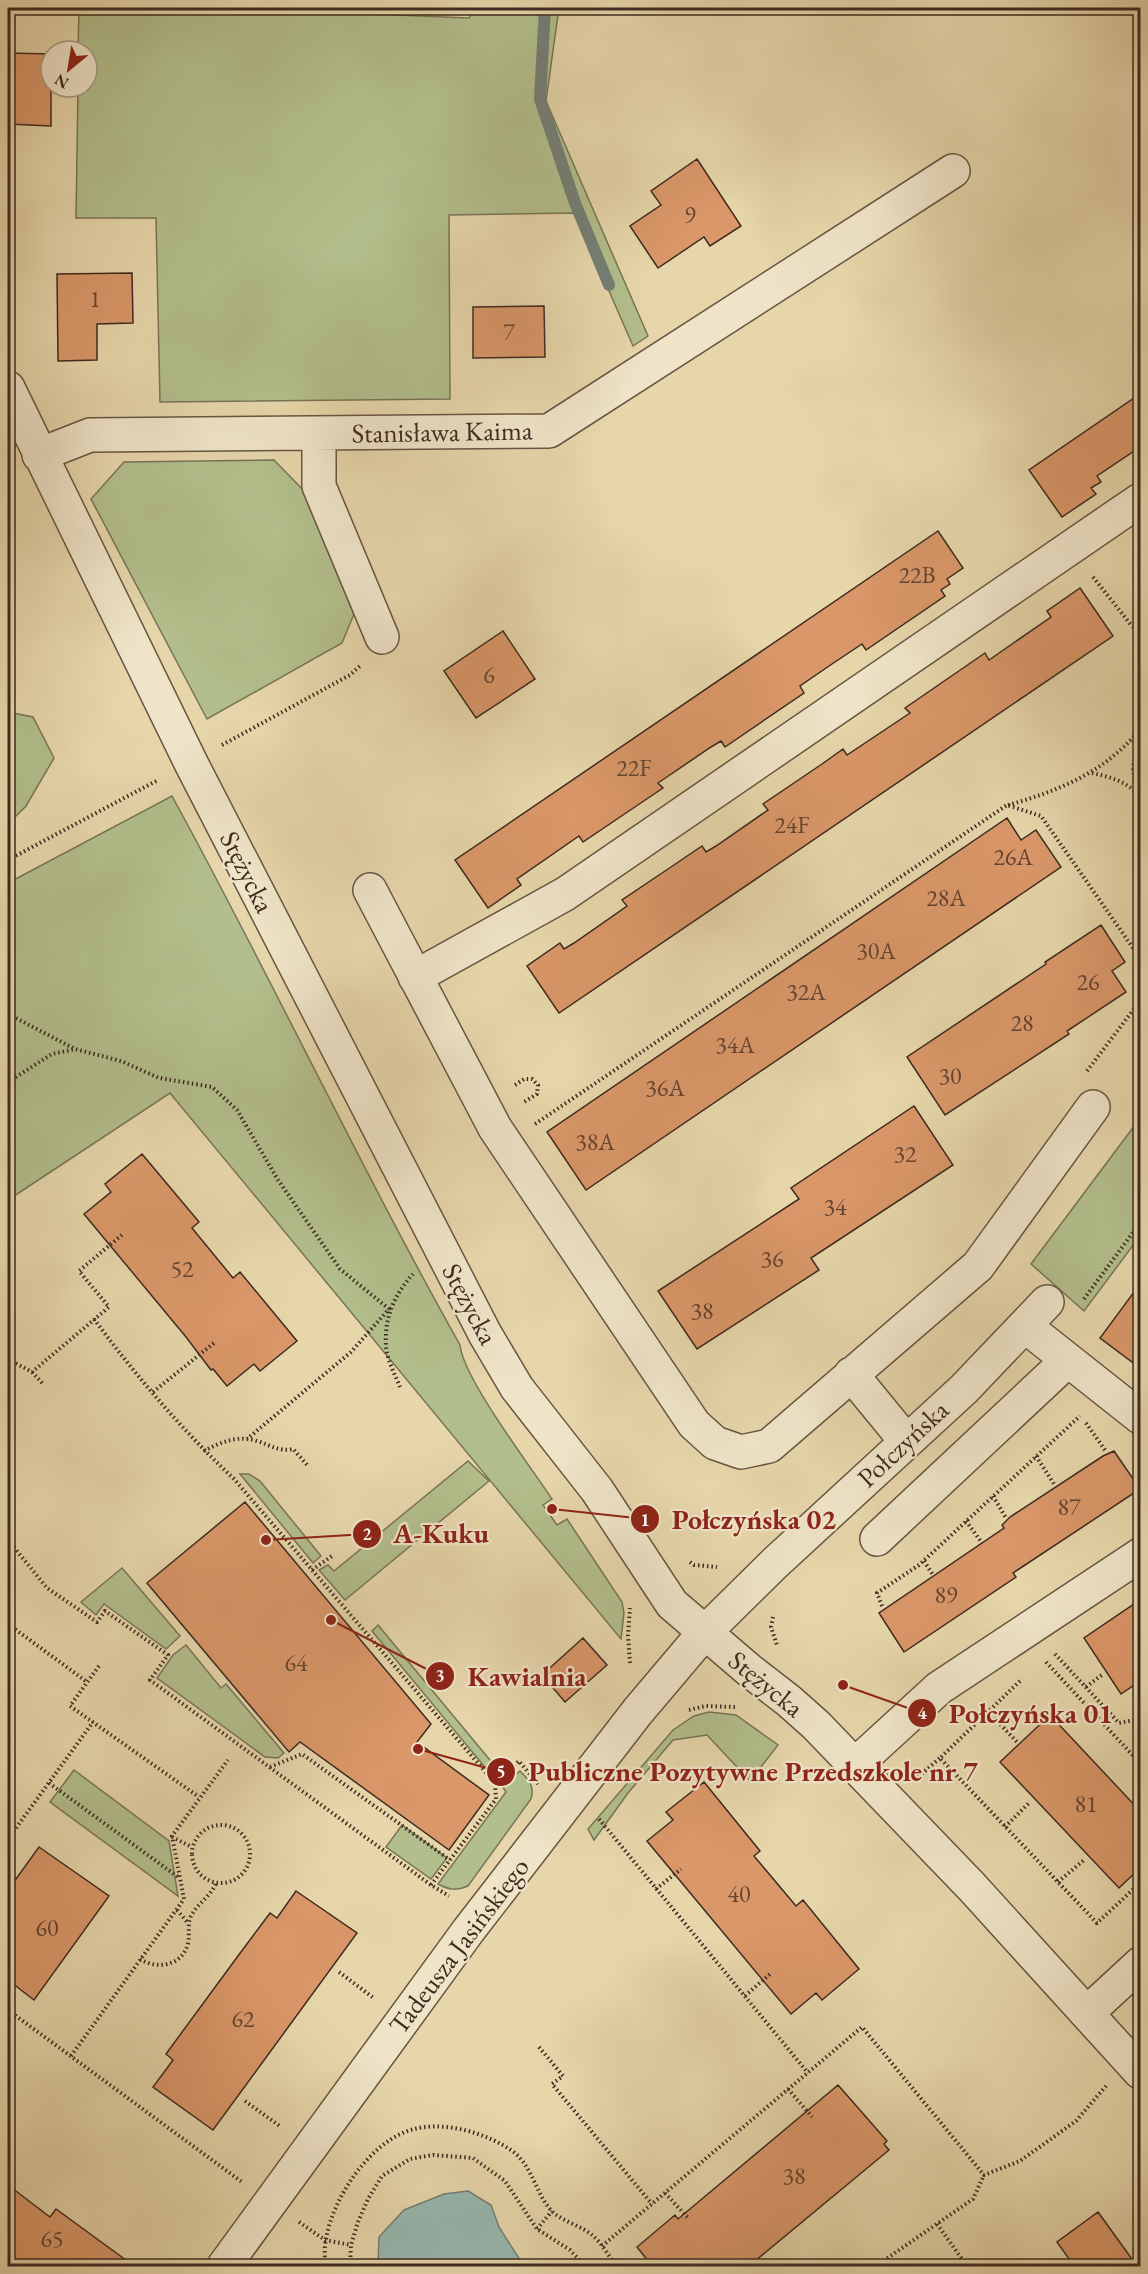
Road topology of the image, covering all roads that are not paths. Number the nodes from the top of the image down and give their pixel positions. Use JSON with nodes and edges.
{"nodes":[{"id":1,"x":953,"y":171,"type":"dead end"},
{"id":2,"x":8,"y":387,"type":"edge"},
{"id":3,"x":319,"y":434,"type":"junction"},
{"id":4,"x":39,"y":455,"type":"junction"},
{"id":5,"x":1140,"y":500,"type":"edge"},
{"id":6,"x":382,"y":637,"type":"road end"},
{"id":7,"x":370,"y":890,"type":"dead end"},
{"id":8,"x":415,"y":977,"type":"junction"},
{"id":9,"x":1093,"y":1107,"type":"road end"},
{"id":10,"x":1047,"y":1302,"type":"road end"},
{"id":11,"x":1025,"y":1326,"type":"junction"},
{"id":12,"x":1068,"y":1360,"type":"junction"},
{"id":13,"x":851,"y":1374,"type":"junction"},
{"id":14,"x":1140,"y":1417,"type":"edge"},
{"id":15,"x":906,"y":1441,"type":"junction"},
{"id":16,"x":877,"y":1539,"type":"dead end"},
{"id":17,"x":1140,"y":1555,"type":"edge"},
{"id":18,"x":704,"y":1633,"type":"junction"},
{"id":19,"x":855,"y":1765,"type":"junction"},
{"id":20,"x":1140,"y":1964,"type":"edge"},
{"id":21,"x":1087,"y":2013,"type":"junction"},
{"id":22,"x":1135,"y":2066,"type":"edge"},
{"id":23,"x":224,"y":2266,"type":"edge"}],
"edges":[{"from":1,"to":3,"type":"street","name":"Stanisława Kaima"},
{"from":2,"to":4,"type":"street","name":"Stężycka"},
{"from":3,"to":4,"type":"street","name":"Stanisława Kaima"},
{"from":3,"to":6,"type":"street"},
{"from":4,"to":18,"type":"street","name":"Stężycka"},
{"from":5,"to":8,"type":"street"},
{"from":7,"to":8,"type":"street"},
{"from":8,"to":13,"type":"street"},
{"from":9,"to":13,"type":"street"},
{"from":10,"to":11,"type":"street","name":"Połczyńska"},
{"from":11,"to":12,"type":"street"},
{"from":11,"to":15,"type":"street","name":"Połczyńska"},
{"from":12,"to":14,"type":"street"},
{"from":12,"to":16,"type":"street"},
{"from":13,"to":15,"type":"street"},
{"from":15,"to":18,"type":"street","name":"Połczyńska"},
{"from":17,"to":19,"type":"street"},
{"from":18,"to":19,"type":"street","name":"Stężycka"},
{"from":18,"to":23,"type":"street","name":"Tadeusza Jasińskiego"},
{"from":19,"to":21,"type":"street","name":"Stężycka"},
{"from":20,"to":21,"type":"street"},
{"from":21,"to":22,"type":"street","name":"Stężycka"}]}
